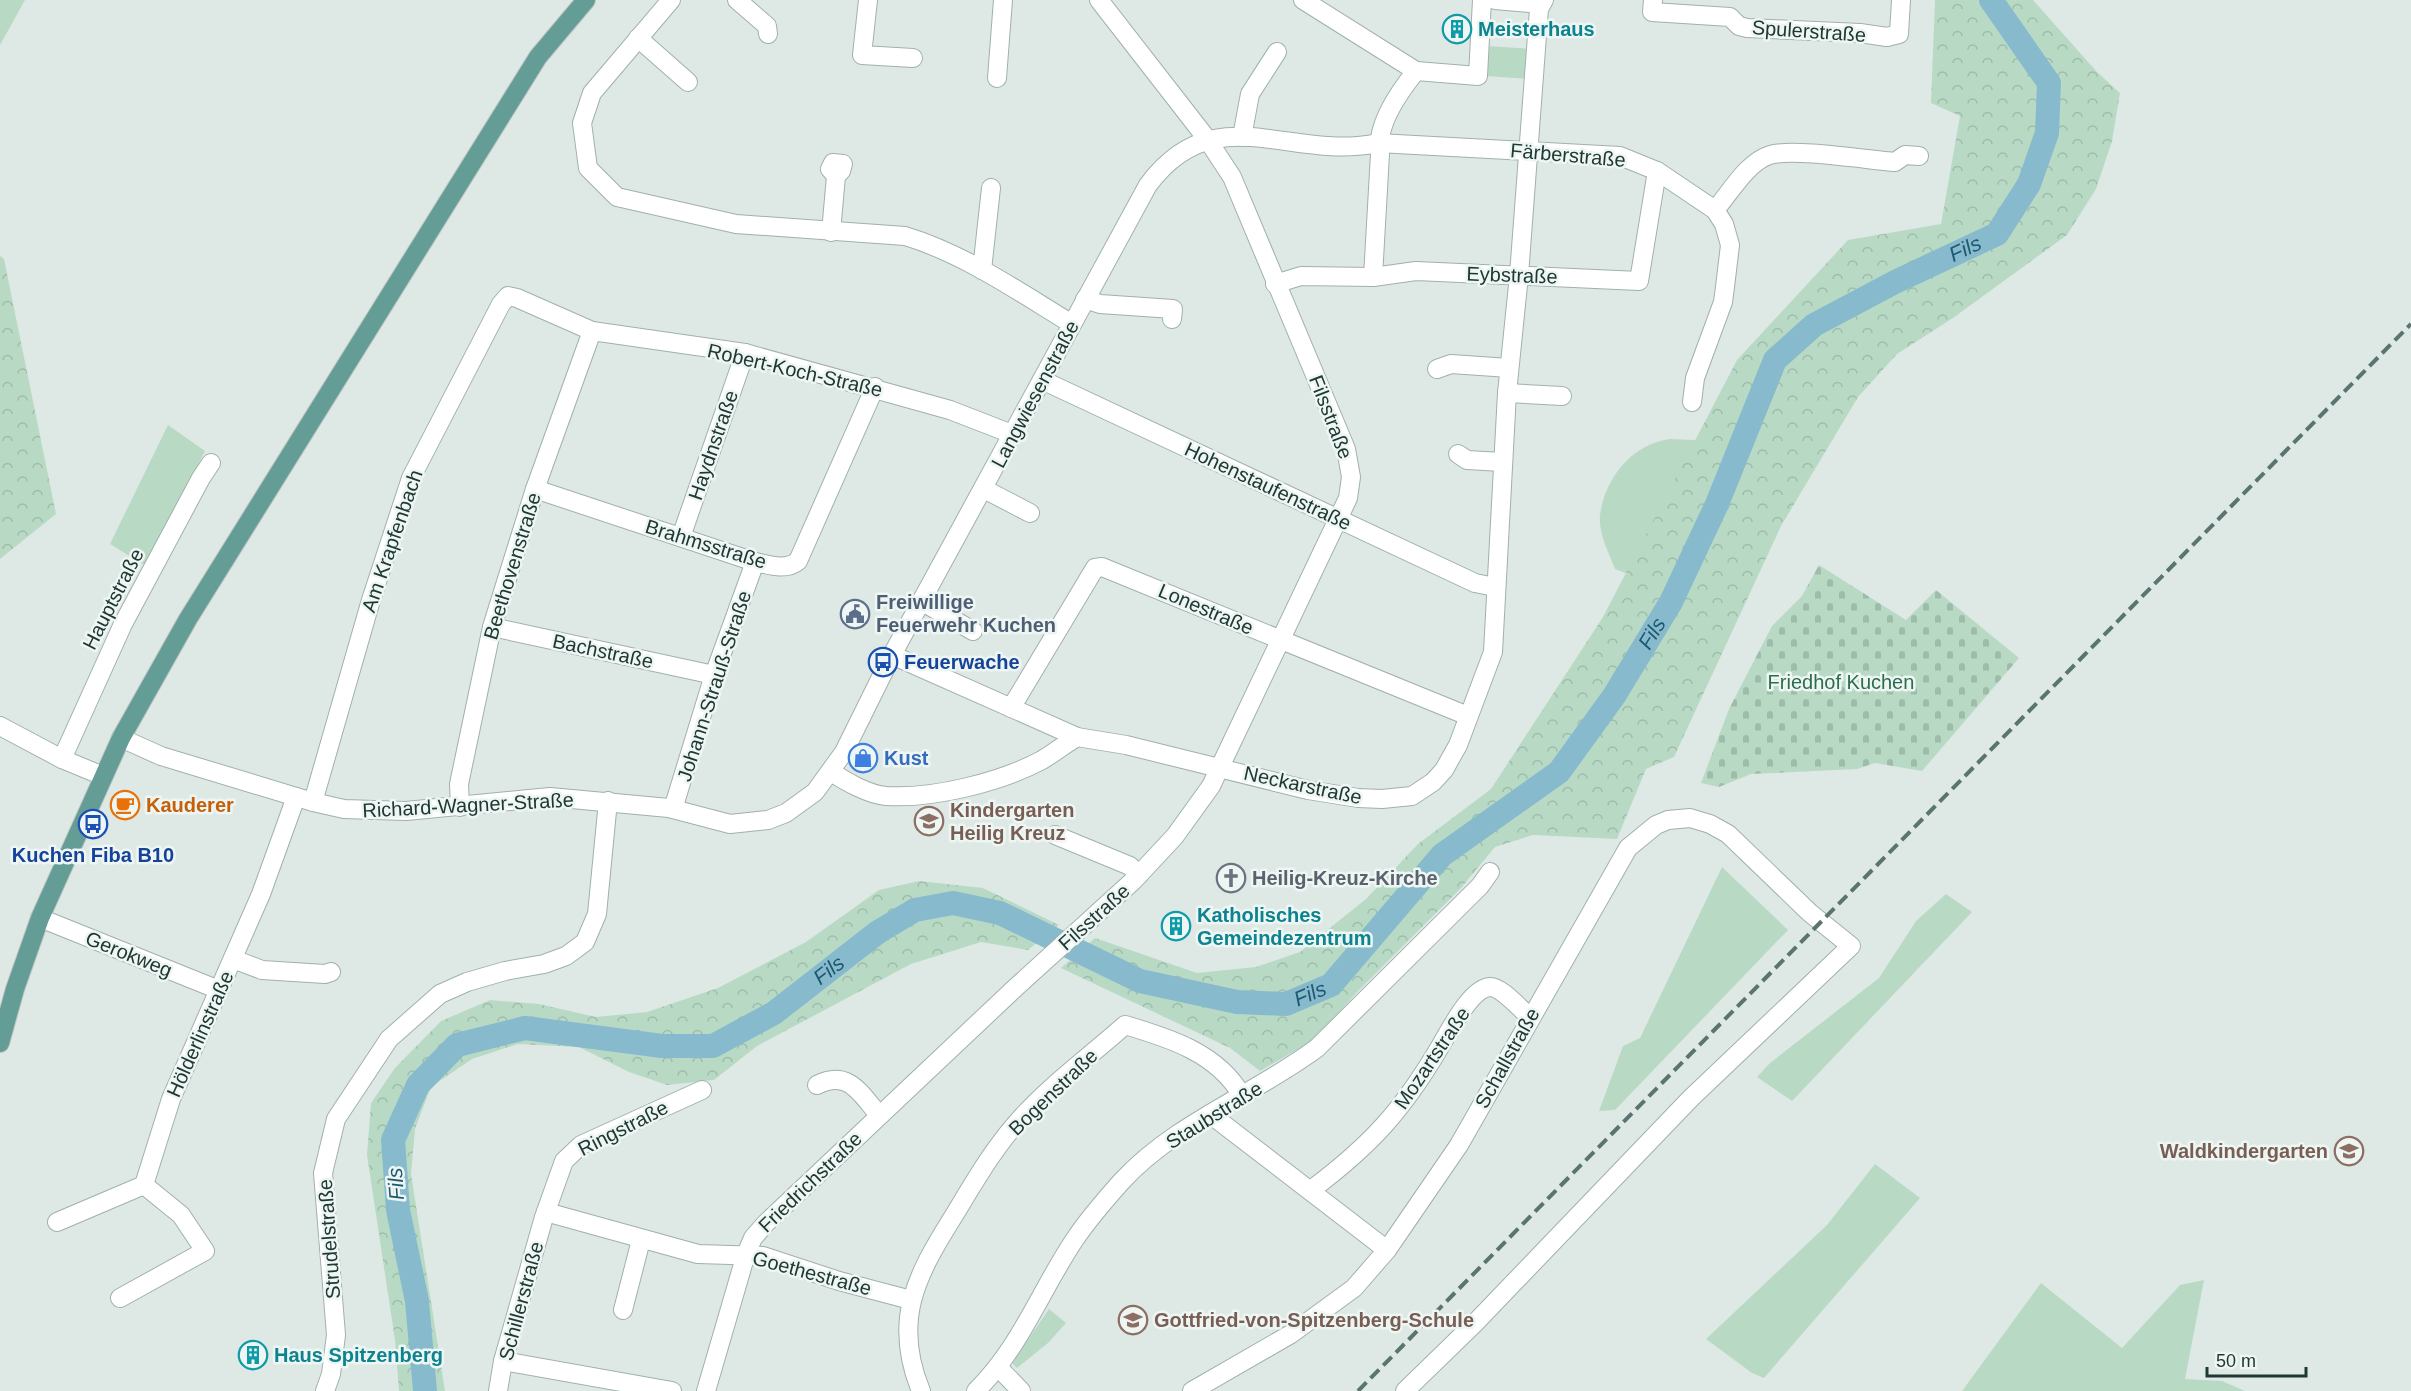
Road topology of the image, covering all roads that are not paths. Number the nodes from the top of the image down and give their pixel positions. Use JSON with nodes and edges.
{"nodes":[{"id":1,"x":585,"y":0,"type":"edge"},
{"id":2,"x":671,"y":0,"type":"edge"},
{"id":3,"x":737,"y":0,"type":"edge"},
{"id":4,"x":868,"y":0,"type":"edge"},
{"id":5,"x":1003,"y":0,"type":"edge"},
{"id":6,"x":1099,"y":0,"type":"edge"},
{"id":7,"x":1303,"y":0,"type":"edge"},
{"id":8,"x":1482,"y":0,"type":"edge"},
{"id":9,"x":1495,"y":0,"type":"edge"},
{"id":10,"x":1901,"y":0,"type":"edge"},
{"id":11,"x":1542,"y":2,"type":"edge"},
{"id":12,"x":1652,"y":6,"type":"edge"},
{"id":13,"x":768,"y":34,"type":"dead end"},
{"id":14,"x":638,"y":38,"type":"junction"},
{"id":15,"x":1277,"y":52,"type":"dead end"},
{"id":16,"x":913,"y":58,"type":"dead end"},
{"id":17,"x":1416,"y":71,"type":"junction"},
{"id":18,"x":997,"y":78,"type":"dead end"},
{"id":19,"x":688,"y":82,"type":"dead end"},
{"id":20,"x":1242,"y":137,"type":"junction"},
{"id":21,"x":1207,"y":139,"type":"junction"},
{"id":22,"x":1378,"y":143,"type":"junction"},
{"id":23,"x":1529,"y":151,"type":"junction"},
{"id":24,"x":1919,"y":156,"type":"dead end"},
{"id":25,"x":1657,"y":171,"type":"junction"},
{"id":26,"x":836,"y":176,"type":"dead end"},
{"id":27,"x":992,"y":188,"type":"dead end"},
{"id":28,"x":1715,"y":210,"type":"junction"},
{"id":29,"x":831,"y":232,"type":"junction"},
{"id":30,"x":982,"y":270,"type":"junction"},
{"id":31,"x":1519,"y":275,"type":"junction"},
{"id":32,"x":1373,"y":277,"type":"junction"},
{"id":33,"x":1275,"y":284,"type":"junction"},
{"id":34,"x":508,"y":296,"type":"joint"},
{"id":35,"x":1085,"y":299,"type":"junction"},
{"id":36,"x":1172,"y":319,"type":"dead end"},
{"id":37,"x":1072,"y":324,"type":"junction"},
{"id":38,"x":592,"y":331,"type":"junction"},
{"id":39,"x":745,"y":354,"type":"junction"},
{"id":40,"x":1509,"y":368,"type":"junction"},
{"id":41,"x":1437,"y":369,"type":"dead end"},
{"id":42,"x":1042,"y":380,"type":"junction"},
{"id":43,"x":875,"y":387,"type":"junction"},
{"id":44,"x":1507,"y":393,"type":"junction"},
{"id":45,"x":1562,"y":396,"type":"dead end"},
{"id":46,"x":1692,"y":402,"type":"dead end"},
{"id":47,"x":1012,"y":434,"type":"junction"},
{"id":48,"x":1458,"y":454,"type":"dead end"},
{"id":49,"x":1502,"y":462,"type":"junction"},
{"id":50,"x":211,"y":463,"type":"dead end"},
{"id":51,"x":535,"y":489,"type":"junction"},
{"id":52,"x":984,"y":489,"type":"junction"},
{"id":53,"x":1030,"y":513,"type":"dead end"},
{"id":54,"x":1337,"y":519,"type":"junction"},
{"id":55,"x":681,"y":537,"type":"junction"},
{"id":56,"x":755,"y":562,"type":"junction"},
{"id":57,"x":1495,"y":587,"type":"junction"},
{"id":58,"x":921,"y":601,"type":"junction"},
{"id":59,"x":492,"y":627,"type":"junction"},
{"id":60,"x":973,"y":631,"type":"dead end"},
{"id":61,"x":1280,"y":640,"type":"junction"},
{"id":62,"x":892,"y":655,"type":"junction"},
{"id":63,"x":714,"y":675,"type":"junction"},
{"id":64,"x":1011,"y":708,"type":"junction"},
{"id":65,"x":1468,"y":716,"type":"junction"},
{"id":66,"x":0,"y":726,"type":"edge"},
{"id":67,"x":1077,"y":737,"type":"junction"},
{"id":68,"x":121,"y":738,"type":"junction"},
{"id":69,"x":62,"y":759,"type":"junction"},
{"id":70,"x":1219,"y":766,"type":"junction"},
{"id":71,"x":831,"y":772,"type":"junction"},
{"id":72,"x":103,"y":776,"type":"junction"},
{"id":73,"x":304,"y":800,"type":"junction"},
{"id":74,"x":608,"y":801,"type":"junction"},
{"id":75,"x":460,"y":807,"type":"junction"},
{"id":76,"x":673,"y":809,"type":"junction"},
{"id":77,"x":1055,"y":835,"type":"dead end"},
{"id":78,"x":1490,"y":872,"type":"dead end"},
{"id":79,"x":1139,"y":875,"type":"junction"},
{"id":80,"x":40,"y":918,"type":"junction"},
{"id":81,"x":1048,"y":958,"type":"joint"},
{"id":82,"x":233,"y":959,"type":"junction"},
{"id":83,"x":331,"y":972,"type":"dead end"},
{"id":84,"x":219,"y":990,"type":"junction"},
{"id":85,"x":1530,"y":1017,"type":"junction"},
{"id":86,"x":0,"y":1043,"type":"edge"},
{"id":87,"x":817,"y":1085,"type":"dead end"},
{"id":88,"x":702,"y":1090,"type":"dead end"},
{"id":89,"x":1242,"y":1096,"type":"junction"},
{"id":90,"x":1210,"y":1114,"type":"junction"},
{"id":91,"x":879,"y":1115,"type":"junction"},
{"id":92,"x":144,"y":1185,"type":"junction"},
{"id":93,"x":1311,"y":1190,"type":"junction"},
{"id":94,"x":546,"y":1212,"type":"junction"},
{"id":95,"x":57,"y":1222,"type":"dead end"},
{"id":96,"x":641,"y":1240,"type":"junction"},
{"id":97,"x":1387,"y":1250,"type":"junction"},
{"id":98,"x":746,"y":1254,"type":"junction"},
{"id":99,"x":120,"y":1298,"type":"dead end"},
{"id":100,"x":910,"y":1300,"type":"junction"},
{"id":101,"x":624,"y":1310,"type":"dead end"},
{"id":102,"x":503,"y":1361,"type":"junction"},
{"id":103,"x":999,"y":1368,"type":"junction"},
{"id":104,"x":606,"y":1385,"type":"edge"},
{"id":105,"x":326,"y":1391,"type":"edge"},
{"id":106,"x":498,"y":1391,"type":"edge"},
{"id":107,"x":672,"y":1391,"type":"edge"},
{"id":108,"x":706,"y":1391,"type":"edge"},
{"id":109,"x":921,"y":1391,"type":"edge"},
{"id":110,"x":976,"y":1391,"type":"edge"},
{"id":111,"x":1021,"y":1391,"type":"edge"},
{"id":112,"x":1192,"y":1391,"type":"edge"},
{"id":113,"x":1405,"y":1391,"type":"edge"}],
"edges":[{"from":1,"to":68,"type":"main road"},
{"from":2,"to":14,"type":"street"},
{"from":3,"to":13,"type":"street"},
{"from":4,"to":16,"type":"street"},
{"from":5,"to":18,"type":"street"},
{"from":6,"to":21,"type":"street","name":"Filsstraße"},
{"from":7,"to":17,"type":"street"},
{"from":8,"to":17,"type":"street"},
{"from":9,"to":11,"type":"street","name":"Neckarstraße"},
{"from":10,"to":12,"type":"street","name":"Spulerstraße"},
{"from":11,"to":23,"type":"street","name":"Neckarstraße"},
{"from":14,"to":19,"type":"street"},
{"from":14,"to":29,"type":"street"},
{"from":15,"to":20,"type":"street"},
{"from":17,"to":22,"type":"street"},
{"from":20,"to":21,"type":"street","name":"Färberstraße"},
{"from":20,"to":22,"type":"street","name":"Färberstraße"},
{"from":21,"to":33,"type":"street","name":"Filsstraße"},
{"from":21,"to":35,"type":"street","name":"Langwiesenstraße"},
{"from":22,"to":23,"type":"street","name":"Färberstraße"},
{"from":22,"to":32,"type":"street"},
{"from":23,"to":25,"type":"street","name":"Färberstraße"},
{"from":23,"to":31,"type":"street","name":"Neckarstraße"},
{"from":24,"to":28,"type":"street"},
{"from":25,"to":28,"type":"street","name":"Färberstraße"},
{"from":25,"to":31,"type":"street","name":"Eybstraße"},
{"from":26,"to":29,"type":"street"},
{"from":27,"to":30,"type":"street"},
{"from":28,"to":46,"type":"street"},
{"from":29,"to":30,"type":"street"},
{"from":30,"to":37,"type":"street"},
{"from":31,"to":32,"type":"street","name":"Eybstraße"},
{"from":31,"to":40,"type":"street","name":"Neckarstraße"},
{"from":32,"to":33,"type":"street","name":"Eybstraße"},
{"from":33,"to":54,"type":"street","name":"Filsstraße"},
{"from":34,"to":38,"type":"street","name":"Robert-Koch-Straße"},
{"from":34,"to":73,"type":"street","name":"Am Krapfenbach"},
{"from":35,"to":36,"type":"street","name":"Langwiesenstraße"},
{"from":35,"to":37,"type":"street","name":"Langwiesenstraße"},
{"from":37,"to":42,"type":"street","name":"Langwiesenstraße"},
{"from":38,"to":39,"type":"street","name":"Robert-Koch-Straße"},
{"from":38,"to":51,"type":"street","name":"Beethovenstraße"},
{"from":39,"to":43,"type":"street","name":"Robert-Koch-Straße"},
{"from":39,"to":55,"type":"street","name":"Haydnstraße"},
{"from":40,"to":41,"type":"street"},
{"from":40,"to":44,"type":"street","name":"Neckarstraße"},
{"from":42,"to":47,"type":"street","name":"Langwiesenstraße"},
{"from":42,"to":54,"type":"street","name":"Hohenstaufenstraße"},
{"from":43,"to":47,"type":"street","name":"Robert-Koch-Straße"},
{"from":43,"to":56,"type":"street","name":"Brahmsstraße"},
{"from":44,"to":45,"type":"street"},
{"from":44,"to":49,"type":"street","name":"Neckarstraße"},
{"from":47,"to":52,"type":"street","name":"Langwiesenstraße"},
{"from":48,"to":49,"type":"street"},
{"from":49,"to":57,"type":"street","name":"Neckarstraße"},
{"from":50,"to":69,"type":"street","name":"Hauptstraße"},
{"from":51,"to":55,"type":"street","name":"Brahmsstraße"},
{"from":51,"to":59,"type":"street","name":"Beethovenstraße"},
{"from":52,"to":53,"type":"street","name":"Langwiesenstraße"},
{"from":52,"to":58,"type":"street","name":"Langwiesenstraße"},
{"from":54,"to":57,"type":"street","name":"Hohenstaufenstraße"},
{"from":54,"to":61,"type":"street","name":"Filsstraße"},
{"from":55,"to":56,"type":"street","name":"Brahmsstraße"},
{"from":56,"to":63,"type":"street","name":"Johann-Strauß-Straße"},
{"from":57,"to":65,"type":"street","name":"Neckarstraße"},
{"from":58,"to":60,"type":"street"},
{"from":58,"to":62,"type":"street","name":"Langwiesenstraße"},
{"from":59,"to":63,"type":"street","name":"Bachstraße"},
{"from":59,"to":75,"type":"street","name":"Beethovenstraße"},
{"from":61,"to":64,"type":"street","name":"Lonestraße"},
{"from":61,"to":65,"type":"street","name":"Lonestraße"},
{"from":61,"to":70,"type":"street","name":"Filsstraße"},
{"from":62,"to":64,"type":"street","name":"Neckarstraße"},
{"from":62,"to":71,"type":"street","name":"Langwiesenstraße"},
{"from":63,"to":76,"type":"street","name":"Johann-Strauß-Straße"},
{"from":64,"to":67,"type":"street","name":"Neckarstraße"},
{"from":65,"to":70,"type":"street","name":"Neckarstraße"},
{"from":66,"to":69,"type":"street"},
{"from":67,"to":70,"type":"street","name":"Neckarstraße"},
{"from":67,"to":71,"type":"street"},
{"from":68,"to":72,"type":"main road"},
{"from":68,"to":73,"type":"street","name":"Richard-Wagner-Straße"},
{"from":69,"to":72,"type":"street"},
{"from":70,"to":79,"type":"street","name":"Filsstraße"},
{"from":71,"to":76,"type":"street","name":"Richard-Wagner-Straße"},
{"from":72,"to":80,"type":"main road"},
{"from":73,"to":75,"type":"street","name":"Richard-Wagner-Straße"},
{"from":73,"to":82,"type":"street","name":"Hölderlinstraße"},
{"from":74,"to":75,"type":"street","name":"Richard-Wagner-Straße"},
{"from":74,"to":76,"type":"street","name":"Richard-Wagner-Straße"},
{"from":74,"to":105,"type":"street","name":"Strudelstraße"},
{"from":77,"to":79,"type":"street","name":"Filsstraße"},
{"from":78,"to":89,"type":"street","name":"Staubstraße"},
{"from":79,"to":81,"type":"street","name":"Filsstraße"},
{"from":80,"to":84,"type":"street","name":"Gerokweg"},
{"from":80,"to":86,"type":"main road"},
{"from":81,"to":91,"type":"street","name":"Friedrichstraße"},
{"from":82,"to":83,"type":"street"},
{"from":82,"to":84,"type":"street","name":"Hölderlinstraße"},
{"from":84,"to":92,"type":"street","name":"Hölderlinstraße"},
{"from":85,"to":93,"type":"street","name":"Mozartstraße"},
{"from":85,"to":97,"type":"street","name":"Schallstraße"},
{"from":85,"to":113,"type":"street","name":"Schallstraße"},
{"from":87,"to":91,"type":"street","name":"Friedrichstraße"},
{"from":88,"to":94,"type":"street","name":"Ringstraße"},
{"from":89,"to":90,"type":"street","name":"Staubstraße"},
{"from":89,"to":100,"type":"street","name":"Bogenstraße"},
{"from":90,"to":93,"type":"street"},
{"from":90,"to":103,"type":"street","name":"Staubstraße"},
{"from":91,"to":98,"type":"street","name":"Friedrichstraße"},
{"from":92,"to":95,"type":"street"},
{"from":92,"to":99,"type":"street"},
{"from":93,"to":97,"type":"street"},
{"from":94,"to":96,"type":"street","name":"Goethestraße"},
{"from":94,"to":102,"type":"street","name":"Schillerstraße"},
{"from":96,"to":98,"type":"street","name":"Goethestraße"},
{"from":96,"to":101,"type":"street"},
{"from":97,"to":112,"type":"street","name":"Schallstraße"},
{"from":98,"to":100,"type":"street","name":"Goethestraße"},
{"from":98,"to":108,"type":"street","name":"Friedrichstraße"},
{"from":100,"to":109,"type":"street","name":"Bogenstraße"},
{"from":102,"to":104,"type":"street"},
{"from":102,"to":106,"type":"street","name":"Schillerstraße"},
{"from":103,"to":110,"type":"street","name":"Staubstraße"},
{"from":103,"to":111,"type":"street"},
{"from":104,"to":107,"type":"street"}]}
